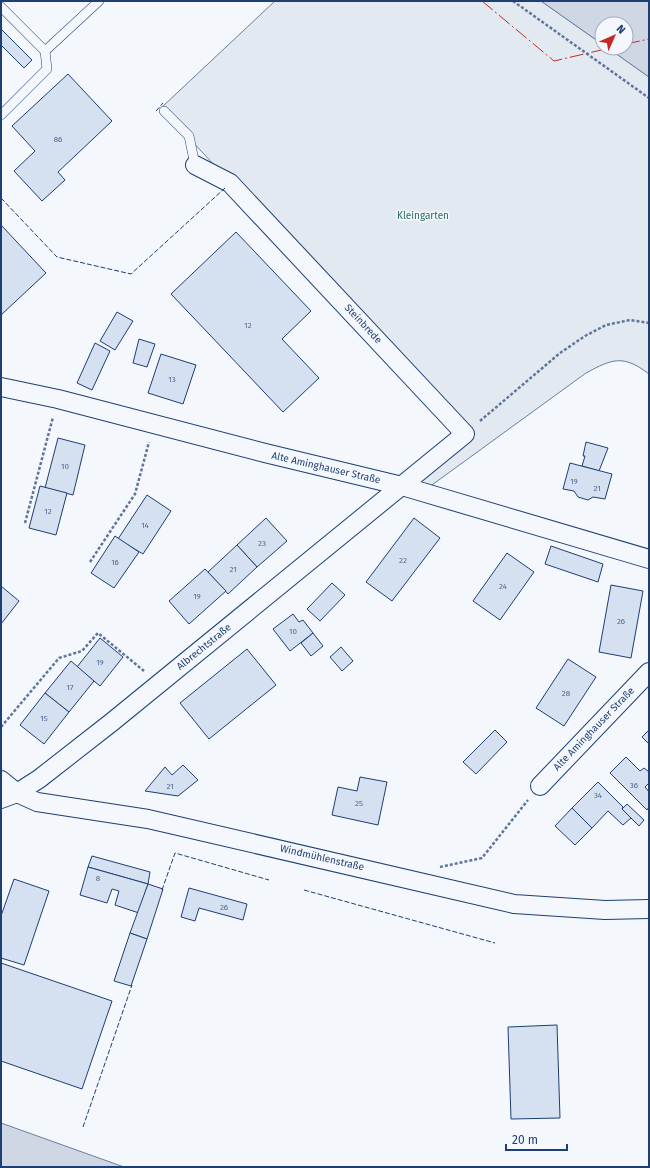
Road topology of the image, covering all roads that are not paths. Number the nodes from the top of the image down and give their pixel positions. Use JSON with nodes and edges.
{"nodes":[{"id":1,"x":99,"y":1,"type":"edge"},
{"id":2,"x":1,"y":7,"type":"edge"},
{"id":3,"x":45,"y":51,"type":"junction"},
{"id":4,"x":164,"y":111,"type":"dead end"},
{"id":5,"x":1,"y":115,"type":"edge"},
{"id":6,"x":195,"y":165,"type":"joint"},
{"id":7,"x":1,"y":387,"type":"edge"},
{"id":8,"x":402,"y":486,"type":"junction"},
{"id":9,"x":649,"y":559,"type":"edge"},
{"id":10,"x":649,"y":672,"type":"edge"},
{"id":11,"x":1,"y":780,"type":"edge"},
{"id":12,"x":540,"y":786,"type":"road end"},
{"id":13,"x":9,"y":796,"type":"edge"},
{"id":14,"x":649,"y":909,"type":"edge"}],
"edges":[{"from":1,"to":3,"type":"lane"},
{"from":2,"to":3,"type":"lane"},
{"from":3,"to":5,"type":"lane"},
{"from":4,"to":6,"type":"lane"},
{"from":6,"to":8,"type":"street","name":"Steinbrede"},
{"from":7,"to":8,"type":"street","name":"Alte Aminghauser Straße"},
{"from":8,"to":9,"type":"street","name":"Alte Aminghauser Straße"},
{"from":8,"to":13,"type":"street","name":"Albrechtstraße"},
{"from":10,"to":12,"type":"street","name":"Alte Aminghauser Straße"},
{"from":11,"to":13,"type":"street","name":"Windmühlenstraße"},
{"from":13,"to":14,"type":"street","name":"Windmühlenstraße"}]}
